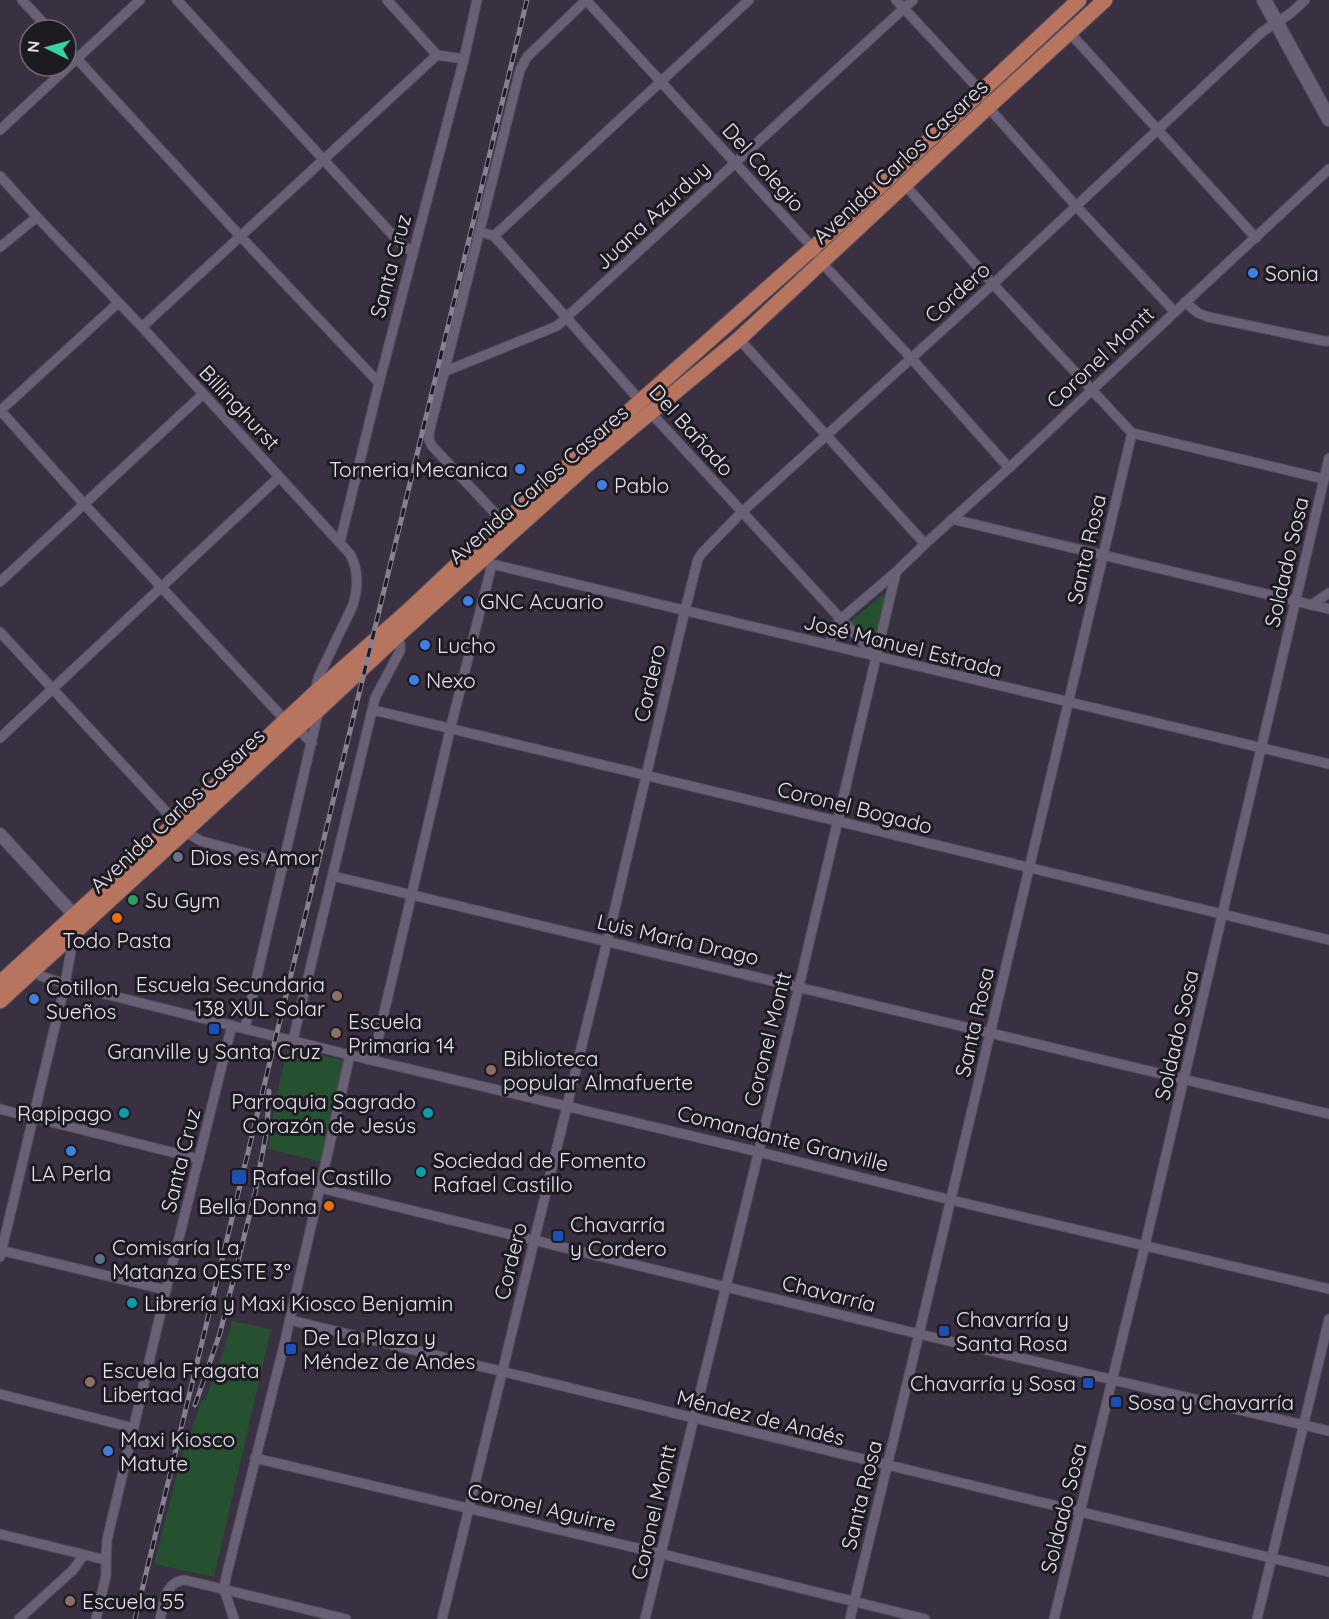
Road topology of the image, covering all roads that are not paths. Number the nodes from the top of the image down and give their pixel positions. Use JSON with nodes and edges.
{"nodes":[{"id":1,"x":22,"y":0,"type":"edge"},
{"id":2,"x":140,"y":0,"type":"edge"},
{"id":3,"x":177,"y":0,"type":"edge"},
{"id":4,"x":387,"y":0,"type":"edge"},
{"id":5,"x":477,"y":0,"type":"edge"},
{"id":6,"x":586,"y":0,"type":"edge"},
{"id":7,"x":749,"y":0,"type":"edge"},
{"id":8,"x":896,"y":0,"type":"edge"},
{"id":9,"x":913,"y":0,"type":"edge"},
{"id":10,"x":1079,"y":0,"type":"edge"},
{"id":11,"x":1105,"y":0,"type":"edge"},
{"id":12,"x":1264,"y":0,"type":"edge"},
{"id":13,"x":1305,"y":0,"type":"edge"},
{"id":14,"x":904,"y":8,"type":"junction"},
{"id":15,"x":39,"y":18,"type":"edge"},
{"id":16,"x":1276,"y":23,"type":"junction"},
{"id":17,"x":1070,"y":33,"type":"junction"},
{"id":18,"x":437,"y":55,"type":"junction"},
{"id":19,"x":78,"y":56,"type":"edge"},
{"id":20,"x":464,"y":59,"type":"junction"},
{"id":21,"x":78,"y":60,"type":"edge"},
{"id":22,"x":55,"y":78,"type":"edge"},
{"id":23,"x":661,"y":81,"type":"junction"},
{"id":24,"x":981,"y":92,"type":"junction"},
{"id":25,"x":988,"y":107,"type":"junction"},
{"id":26,"x":1329,"y":119,"type":"edge"},
{"id":27,"x":0,"y":130,"type":"edge"},
{"id":28,"x":1157,"y":130,"type":"junction"},
{"id":29,"x":323,"y":160,"type":"junction"},
{"id":30,"x":735,"y":162,"type":"junction"},
{"id":31,"x":1329,"y":169,"type":"edge"},
{"id":32,"x":0,"y":176,"type":"edge"},
{"id":33,"x":905,"y":185,"type":"junction"},
{"id":34,"x":1076,"y":206,"type":"junction"},
{"id":35,"x":37,"y":217,"type":"junction"},
{"id":36,"x":480,"y":232,"type":"junction"},
{"id":37,"x":494,"y":236,"type":"junction"},
{"id":38,"x":241,"y":237,"type":"junction"},
{"id":39,"x":1256,"y":238,"type":"junction"},
{"id":40,"x":0,"y":247,"type":"edge"},
{"id":41,"x":813,"y":248,"type":"junction"},
{"id":42,"x":412,"y":252,"type":"junction"},
{"id":43,"x":822,"y":262,"type":"junction"},
{"id":44,"x":993,"y":284,"type":"junction"},
{"id":45,"x":1185,"y":302,"type":"junction"},
{"id":46,"x":117,"y":303,"type":"junction"},
{"id":47,"x":1175,"y":312,"type":"junction"},
{"id":48,"x":566,"y":319,"type":"junction"},
{"id":49,"x":142,"y":327,"type":"junction"},
{"id":50,"x":739,"y":339,"type":"junction"},
{"id":51,"x":1329,"y":341,"type":"edge"},
{"id":52,"x":911,"y":358,"type":"junction"},
{"id":53,"x":446,"y":371,"type":"junction"},
{"id":54,"x":379,"y":383,"type":"junction"},
{"id":55,"x":1092,"y":390,"type":"junction"},
{"id":56,"x":203,"y":394,"type":"junction"},
{"id":57,"x":646,"y":408,"type":"junction"},
{"id":58,"x":0,"y":410,"type":"edge"},
{"id":59,"x":1132,"y":433,"type":"junction"},
{"id":60,"x":827,"y":435,"type":"junction"},
{"id":61,"x":1329,"y":462,"type":"edge"},
{"id":62,"x":1009,"y":468,"type":"junction"},
{"id":63,"x":279,"y":477,"type":"junction"},
{"id":64,"x":1324,"y":479,"type":"junction"},
{"id":65,"x":84,"y":504,"type":"junction"},
{"id":66,"x":742,"y":512,"type":"junction"},
{"id":67,"x":952,"y":519,"type":"junction"},
{"id":68,"x":508,"y":527,"type":"junction"},
{"id":69,"x":340,"y":542,"type":"junction"},
{"id":70,"x":925,"y":544,"type":"junction"},
{"id":71,"x":1103,"y":555,"type":"junction"},
{"id":72,"x":483,"y":557,"type":"junction"},
{"id":73,"x":896,"y":572,"type":"junction"},
{"id":74,"x":0,"y":582,"type":"edge"},
{"id":75,"x":163,"y":587,"type":"junction"},
{"id":76,"x":1329,"y":593,"type":"edge"},
{"id":77,"x":1296,"y":601,"type":"junction"},
{"id":78,"x":1311,"y":605,"type":"junction"},
{"id":79,"x":1329,"y":609,"type":"edge"},
{"id":80,"x":685,"y":610,"type":"junction"},
{"id":81,"x":841,"y":619,"type":"junction"},
{"id":82,"x":0,"y":632,"type":"edge"},
{"id":83,"x":397,"y":636,"type":"junction"},
{"id":84,"x":829,"y":645,"type":"junction"},
{"id":85,"x":876,"y":657,"type":"junction"},
{"id":86,"x":54,"y":688,"type":"junction"},
{"id":87,"x":314,"y":694,"type":"junction"},
{"id":88,"x":1067,"y":704,"type":"junction"},
{"id":89,"x":319,"y":709,"type":"junction"},
{"id":90,"x":372,"y":710,"type":"junction"},
{"id":91,"x":291,"y":725,"type":"junction"},
{"id":92,"x":450,"y":730,"type":"junction"},
{"id":93,"x":0,"y":738,"type":"edge"},
{"id":94,"x":312,"y":743,"type":"junction"},
{"id":95,"x":1262,"y":749,"type":"junction"},
{"id":96,"x":1329,"y":765,"type":"edge"},
{"id":97,"x":645,"y":776,"type":"junction"},
{"id":98,"x":837,"y":821,"type":"junction"},
{"id":99,"x":180,"y":826,"type":"junction"},
{"id":100,"x":0,"y":834,"type":"edge"},
{"id":101,"x":283,"y":863,"type":"junction"},
{"id":102,"x":1028,"y":868,"type":"junction"},
{"id":103,"x":333,"y":876,"type":"junction"},
{"id":104,"x":412,"y":894,"type":"junction"},
{"id":105,"x":1222,"y":914,"type":"junction"},
{"id":106,"x":74,"y":915,"type":"junction"},
{"id":107,"x":75,"y":932,"type":"junction"},
{"id":108,"x":1329,"y":940,"type":"edge"},
{"id":109,"x":607,"y":942,"type":"junction"},
{"id":110,"x":29,"y":965,"type":"junction"},
{"id":111,"x":0,"y":983,"type":"edge"},
{"id":112,"x":65,"y":984,"type":"junction"},
{"id":113,"x":799,"y":986,"type":"junction"},
{"id":114,"x":0,"y":1000,"type":"edge"},
{"id":115,"x":232,"y":1025,"type":"junction"},
{"id":116,"x":245,"y":1028,"type":"junction"},
{"id":117,"x":990,"y":1034,"type":"junction"},
{"id":118,"x":293,"y":1040,"type":"junction"},
{"id":119,"x":350,"y":1055,"type":"junction"},
{"id":120,"x":373,"y":1060,"type":"junction"},
{"id":121,"x":1184,"y":1079,"type":"junction"},
{"id":122,"x":566,"y":1106,"type":"junction"},
{"id":123,"x":0,"y":1109,"type":"edge"},
{"id":124,"x":1329,"y":1114,"type":"edge"},
{"id":125,"x":33,"y":1118,"type":"junction"},
{"id":126,"x":759,"y":1152,"type":"junction"},
{"id":127,"x":199,"y":1159,"type":"junction"},
{"id":128,"x":320,"y":1188,"type":"junction"},
{"id":129,"x":951,"y":1200,"type":"junction"},
{"id":130,"x":534,"y":1240,"type":"junction"},
{"id":131,"x":1145,"y":1245,"type":"junction"},
{"id":132,"x":0,"y":1252,"type":"edge"},
{"id":133,"x":727,"y":1286,"type":"junction"},
{"id":134,"x":1329,"y":1289,"type":"edge"},
{"id":135,"x":166,"y":1290,"type":"junction"},
{"id":136,"x":1329,"y":1319,"type":"edge"},
{"id":137,"x":290,"y":1320,"type":"junction"},
{"id":138,"x":919,"y":1334,"type":"junction"},
{"id":139,"x":501,"y":1372,"type":"junction"},
{"id":140,"x":1113,"y":1379,"type":"junction"},
{"id":141,"x":0,"y":1394,"type":"edge"},
{"id":142,"x":694,"y":1419,"type":"junction"},
{"id":143,"x":1303,"y":1425,"type":"junction"},
{"id":144,"x":134,"y":1428,"type":"junction"},
{"id":145,"x":1329,"y":1431,"type":"edge"},
{"id":146,"x":255,"y":1458,"type":"junction"},
{"id":147,"x":887,"y":1466,"type":"junction"},
{"id":148,"x":468,"y":1508,"type":"junction"},
{"id":149,"x":1081,"y":1512,"type":"junction"},
{"id":150,"x":0,"y":1534,"type":"edge"},
{"id":151,"x":662,"y":1554,"type":"junction"},
{"id":152,"x":83,"y":1556,"type":"junction"},
{"id":153,"x":1272,"y":1558,"type":"junction"},
{"id":154,"x":106,"y":1560,"type":"junction"},
{"id":155,"x":1329,"y":1572,"type":"edge"},
{"id":156,"x":224,"y":1589,"type":"junction"},
{"id":157,"x":854,"y":1602,"type":"junction"},
{"id":158,"x":19,"y":1619,"type":"edge"},
{"id":159,"x":96,"y":1619,"type":"edge"},
{"id":160,"x":160,"y":1619,"type":"edge"},
{"id":161,"x":234,"y":1619,"type":"edge"},
{"id":162,"x":346,"y":1619,"type":"edge"},
{"id":163,"x":442,"y":1619,"type":"edge"},
{"id":164,"x":645,"y":1619,"type":"edge"},
{"id":165,"x":850,"y":1619,"type":"edge"},
{"id":166,"x":926,"y":1619,"type":"edge"},
{"id":167,"x":1054,"y":1619,"type":"edge"},
{"id":168,"x":1257,"y":1619,"type":"edge"}],
"edges":[{"from":1,"to":15,"type":"street"},
{"from":2,"to":19,"type":"street"},
{"from":3,"to":29,"type":"street"},
{"from":4,"to":18,"type":"street"},
{"from":5,"to":20,"type":"street","name":"Santa Cruz"},
{"from":6,"to":23,"type":"street","name":"Del Colegio"},
{"from":6,"to":36,"type":"street"},
{"from":7,"to":23,"type":"street"},
{"from":8,"to":14,"type":"street"},
{"from":9,"to":14,"type":"street","name":"Juana Azurduy"},
{"from":10,"to":24,"type":"main road","name":"Avenida Carlos Casares"},
{"from":11,"to":17,"type":"main road","name":"Avenida Carlos Casares"},
{"from":12,"to":16,"type":"main road"},
{"from":13,"to":16,"type":"street","name":"Cordero"},
{"from":14,"to":24,"type":"street"},
{"from":14,"to":30,"type":"street","name":"Juana Azurduy"},
{"from":16,"to":26,"type":"main road"},
{"from":16,"to":28,"type":"street","name":"Cordero"},
{"from":17,"to":25,"type":"main road","name":"Avenida Carlos Casares"},
{"from":17,"to":28,"type":"street"},
{"from":18,"to":20,"type":"street"},
{"from":18,"to":29,"type":"street"},
{"from":20,"to":42,"type":"street","name":"Santa Cruz"},
{"from":21,"to":38,"type":"street"},
{"from":22,"to":27,"type":"street"},
{"from":23,"to":30,"type":"street","name":"Del Colegio"},
{"from":23,"to":37,"type":"street"},
{"from":24,"to":25,"type":"street"},
{"from":24,"to":41,"type":"main road","name":"Avenida Carlos Casares"},
{"from":25,"to":33,"type":"main road","name":"Avenida Carlos Casares"},
{"from":25,"to":34,"type":"street"},
{"from":28,"to":34,"type":"street","name":"Cordero"},
{"from":28,"to":39,"type":"street"},
{"from":29,"to":38,"type":"street"},
{"from":29,"to":42,"type":"street"},
{"from":30,"to":41,"type":"street","name":"Del Colegio"},
{"from":30,"to":48,"type":"street","name":"Juana Azurduy"},
{"from":31,"to":39,"type":"street","name":"Coronel Montt"},
{"from":32,"to":35,"type":"street","name":"Billinghurst"},
{"from":33,"to":43,"type":"main road","name":"Avenida Carlos Casares"},
{"from":33,"to":44,"type":"street"},
{"from":34,"to":44,"type":"street","name":"Cordero"},
{"from":34,"to":47,"type":"street"},
{"from":35,"to":40,"type":"street"},
{"from":35,"to":46,"type":"street","name":"Billinghurst"},
{"from":36,"to":37,"type":"street"},
{"from":36,"to":53,"type":"street"},
{"from":37,"to":48,"type":"street","name":"Del Bañado"},
{"from":38,"to":49,"type":"street"},
{"from":38,"to":54,"type":"street"},
{"from":39,"to":45,"type":"street","name":"Coronel Montt"},
{"from":41,"to":43,"type":"street","name":"Del Colegio"},
{"from":41,"to":57,"type":"main road","name":"Avenida Carlos Casares"},
{"from":42,"to":54,"type":"street","name":"Santa Cruz"},
{"from":43,"to":50,"type":"main road","name":"Avenida Carlos Casares"},
{"from":43,"to":52,"type":"street","name":"Del Colegio"},
{"from":44,"to":52,"type":"street","name":"Cordero"},
{"from":44,"to":55,"type":"street"},
{"from":45,"to":47,"type":"street","name":"Coronel Montt"},
{"from":45,"to":51,"type":"street"},
{"from":46,"to":49,"type":"street","name":"Billinghurst"},
{"from":46,"to":58,"type":"street"},
{"from":47,"to":55,"type":"street","name":"Coronel Montt"},
{"from":48,"to":53,"type":"street","name":"Juana Azurduy"},
{"from":48,"to":57,"type":"street","name":"Del Bañado"},
{"from":49,"to":56,"type":"street","name":"Billinghurst"},
{"from":50,"to":57,"type":"main road","name":"Avenida Carlos Casares"},
{"from":50,"to":60,"type":"street"},
{"from":52,"to":60,"type":"street","name":"Cordero"},
{"from":52,"to":62,"type":"street","name":"Del Colegio"},
{"from":53,"to":68,"type":"street"},
{"from":54,"to":69,"type":"street","name":"Santa Cruz"},
{"from":55,"to":59,"type":"street"},
{"from":55,"to":62,"type":"street","name":"Coronel Montt"},
{"from":56,"to":63,"type":"street","name":"Billinghurst"},
{"from":56,"to":65,"type":"street"},
{"from":57,"to":66,"type":"street","name":"Del Bañado"},
{"from":57,"to":68,"type":"main road","name":"Avenida Carlos Casares"},
{"from":58,"to":65,"type":"street"},
{"from":59,"to":64,"type":"street"},
{"from":59,"to":71,"type":"street","name":"Santa Rosa"},
{"from":60,"to":66,"type":"street","name":"Cordero"},
{"from":60,"to":70,"type":"street"},
{"from":61,"to":64,"type":"street","name":"Soldado Sosa"},
{"from":62,"to":67,"type":"street","name":"Coronel Montt"},
{"from":63,"to":69,"type":"street","name":"Billinghurst"},
{"from":63,"to":75,"type":"street"},
{"from":64,"to":77,"type":"street","name":"Soldado Sosa"},
{"from":65,"to":74,"type":"street"},
{"from":65,"to":75,"type":"street"},
{"from":66,"to":80,"type":"street","name":"Cordero"},
{"from":66,"to":81,"type":"street","name":"Del Bañado"},
{"from":67,"to":70,"type":"street","name":"Coronel Montt"},
{"from":67,"to":71,"type":"street"},
{"from":68,"to":72,"type":"main road","name":"Avenida Carlos Casares"},
{"from":69,"to":87,"type":"street","name":"Billinghurst"},
{"from":70,"to":73,"type":"street","name":"Coronel Montt"},
{"from":71,"to":77,"type":"street"},
{"from":71,"to":88,"type":"street","name":"Santa Rosa"},
{"from":72,"to":80,"type":"street","name":"José Manuel Estrada"},
{"from":72,"to":83,"type":"main road","name":"Avenida Carlos Casares"},
{"from":72,"to":87,"type":"main road","name":"Avenida Carlos Casares"},
{"from":72,"to":92,"type":"street"},
{"from":73,"to":81,"type":"street","name":"Coronel Montt"},
{"from":73,"to":85,"type":"street","name":"Coronel Montt"},
{"from":75,"to":86,"type":"street"},
{"from":75,"to":91,"type":"street"},
{"from":76,"to":78,"type":"street"},
{"from":77,"to":78,"type":"street"},
{"from":77,"to":95,"type":"street","name":"Soldado Sosa"},
{"from":78,"to":79,"type":"street"},
{"from":80,"to":84,"type":"street","name":"José Manuel Estrada"},
{"from":80,"to":97,"type":"street","name":"Cordero"},
{"from":81,"to":84,"type":"street","name":"Coronel Montt"},
{"from":81,"to":85,"type":"street","name":"Del Bañado"},
{"from":82,"to":86,"type":"street"},
{"from":83,"to":89,"type":"main road","name":"Avenida Carlos Casares"},
{"from":83,"to":90,"type":"street"},
{"from":84,"to":85,"type":"street","name":"José Manuel Estrada"},
{"from":85,"to":88,"type":"street","name":"José Manuel Estrada"},
{"from":85,"to":98,"type":"street","name":"Coronel Montt"},
{"from":86,"to":93,"type":"street"},
{"from":86,"to":99,"type":"street"},
{"from":87,"to":91,"type":"main road","name":"Avenida Carlos Casares"},
{"from":88,"to":95,"type":"street","name":"José Manuel Estrada"},
{"from":88,"to":102,"type":"street","name":"Santa Rosa"},
{"from":89,"to":91,"type":"main road","name":"Avenida Carlos Casares"},
{"from":89,"to":94,"type":"street"},
{"from":90,"to":92,"type":"street","name":"Coronel Bogado"},
{"from":90,"to":103,"type":"street"},
{"from":91,"to":94,"type":"street"},
{"from":91,"to":99,"type":"main road","name":"Avenida Carlos Casares"},
{"from":92,"to":97,"type":"street","name":"Coronel Bogado"},
{"from":92,"to":104,"type":"street"},
{"from":94,"to":101,"type":"street"},
{"from":95,"to":96,"type":"street","name":"José Manuel Estrada"},
{"from":95,"to":105,"type":"street","name":"Soldado Sosa"},
{"from":97,"to":98,"type":"street","name":"Coronel Bogado"},
{"from":97,"to":109,"type":"street","name":"Cordero"},
{"from":98,"to":102,"type":"street","name":"Coronel Bogado"},
{"from":98,"to":113,"type":"street","name":"Coronel Montt"},
{"from":99,"to":101,"type":"street"},
{"from":99,"to":106,"type":"main road","name":"Avenida Carlos Casares"},
{"from":99,"to":107,"type":"main road","name":"Avenida Carlos Casares"},
{"from":100,"to":106,"type":"street"},
{"from":101,"to":116,"type":"street"},
{"from":102,"to":105,"type":"street","name":"Coronel Bogado"},
{"from":102,"to":117,"type":"street","name":"Santa Rosa"},
{"from":103,"to":104,"type":"street","name":"Luis María Drago"},
{"from":103,"to":118,"type":"street"},
{"from":104,"to":109,"type":"street","name":"Luis María Drago"},
{"from":104,"to":120,"type":"street"},
{"from":105,"to":108,"type":"street","name":"Coronel Bogado"},
{"from":105,"to":121,"type":"street","name":"Soldado Sosa"},
{"from":106,"to":110,"type":"main road","name":"Avenida Carlos Casares"},
{"from":107,"to":110,"type":"main road","name":"Avenida Carlos Casares"},
{"from":107,"to":112,"type":"street"},
{"from":109,"to":113,"type":"street","name":"Luis María Drago"},
{"from":109,"to":122,"type":"street","name":"Cordero"},
{"from":110,"to":111,"type":"main road","name":"Avenida Carlos Casares"},
{"from":110,"to":112,"type":"street","name":"Comandante Granville"},
{"from":110,"to":114,"type":"main road","name":"Avenida Carlos Casares"},
{"from":112,"to":115,"type":"street","name":"Comandante Granville"},
{"from":112,"to":125,"type":"street"},
{"from":113,"to":117,"type":"street","name":"Luis María Drago"},
{"from":113,"to":126,"type":"street","name":"Coronel Montt"},
{"from":115,"to":116,"type":"street","name":"Comandante Granville"},
{"from":115,"to":127,"type":"street","name":"Santa Cruz"},
{"from":116,"to":118,"type":"street","name":"Comandante Granville"},
{"from":117,"to":121,"type":"street","name":"Luis María Drago"},
{"from":117,"to":129,"type":"street","name":"Santa Rosa"},
{"from":118,"to":119,"type":"street","name":"Comandante Granville"},
{"from":119,"to":120,"type":"street","name":"Comandante Granville"},
{"from":119,"to":128,"type":"street"},
{"from":120,"to":122,"type":"street","name":"Comandante Granville"},
{"from":121,"to":124,"type":"street","name":"Luis María Drago"},
{"from":121,"to":131,"type":"street","name":"Soldado Sosa"},
{"from":122,"to":126,"type":"street","name":"Comandante Granville"},
{"from":122,"to":130,"type":"street","name":"Cordero"},
{"from":123,"to":125,"type":"street"},
{"from":125,"to":127,"type":"street"},
{"from":125,"to":132,"type":"street"},
{"from":126,"to":129,"type":"street","name":"Comandante Granville"},
{"from":126,"to":133,"type":"street","name":"Coronel Montt"},
{"from":127,"to":135,"type":"street","name":"Santa Cruz"},
{"from":128,"to":130,"type":"street","name":"Chavarría"},
{"from":128,"to":137,"type":"street"},
{"from":129,"to":131,"type":"street","name":"Comandante Granville"},
{"from":129,"to":138,"type":"street","name":"Santa Rosa"},
{"from":130,"to":133,"type":"street","name":"Chavarría"},
{"from":130,"to":139,"type":"street","name":"Cordero"},
{"from":131,"to":134,"type":"street","name":"Comandante Granville"},
{"from":131,"to":140,"type":"street","name":"Soldado Sosa"},
{"from":132,"to":135,"type":"street"},
{"from":133,"to":138,"type":"street","name":"Chavarría"},
{"from":133,"to":142,"type":"street","name":"Coronel Montt"},
{"from":135,"to":144,"type":"street","name":"Santa Cruz"},
{"from":136,"to":143,"type":"street"},
{"from":137,"to":139,"type":"street","name":"Méndez de Andés"},
{"from":137,"to":146,"type":"street"},
{"from":138,"to":140,"type":"street","name":"Chavarría"},
{"from":138,"to":147,"type":"street","name":"Santa Rosa"},
{"from":139,"to":142,"type":"street","name":"Méndez de Andés"},
{"from":139,"to":148,"type":"street","name":"Cordero"},
{"from":140,"to":143,"type":"street","name":"Chavarría"},
{"from":140,"to":149,"type":"street","name":"Soldado Sosa"},
{"from":141,"to":144,"type":"street"},
{"from":142,"to":147,"type":"street","name":"Méndez de Andés"},
{"from":142,"to":151,"type":"street","name":"Coronel Montt"},
{"from":143,"to":145,"type":"street","name":"Chavarría"},
{"from":143,"to":153,"type":"street"},
{"from":144,"to":154,"type":"street","name":"Santa Cruz"},
{"from":146,"to":148,"type":"street","name":"Coronel Aguirre"},
{"from":146,"to":156,"type":"street"},
{"from":147,"to":149,"type":"street","name":"Méndez de Andés"},
{"from":147,"to":157,"type":"street","name":"Santa Rosa"},
{"from":148,"to":151,"type":"street","name":"Coronel Aguirre"},
{"from":148,"to":163,"type":"street","name":"Cordero"},
{"from":149,"to":153,"type":"street","name":"Méndez de Andés"},
{"from":149,"to":167,"type":"street","name":"Soldado Sosa"},
{"from":150,"to":152,"type":"street"},
{"from":151,"to":157,"type":"street","name":"Coronel Aguirre"},
{"from":151,"to":164,"type":"street","name":"Coronel Montt"},
{"from":152,"to":154,"type":"street"},
{"from":152,"to":158,"type":"street"},
{"from":153,"to":155,"type":"street","name":"Méndez de Andés"},
{"from":153,"to":168,"type":"street"},
{"from":154,"to":159,"type":"street","name":"Santa Cruz"},
{"from":156,"to":160,"type":"street"},
{"from":156,"to":161,"type":"street"},
{"from":156,"to":162,"type":"street"},
{"from":157,"to":165,"type":"street","name":"Santa Rosa"},
{"from":157,"to":166,"type":"street","name":"Coronel Aguirre"}]}
